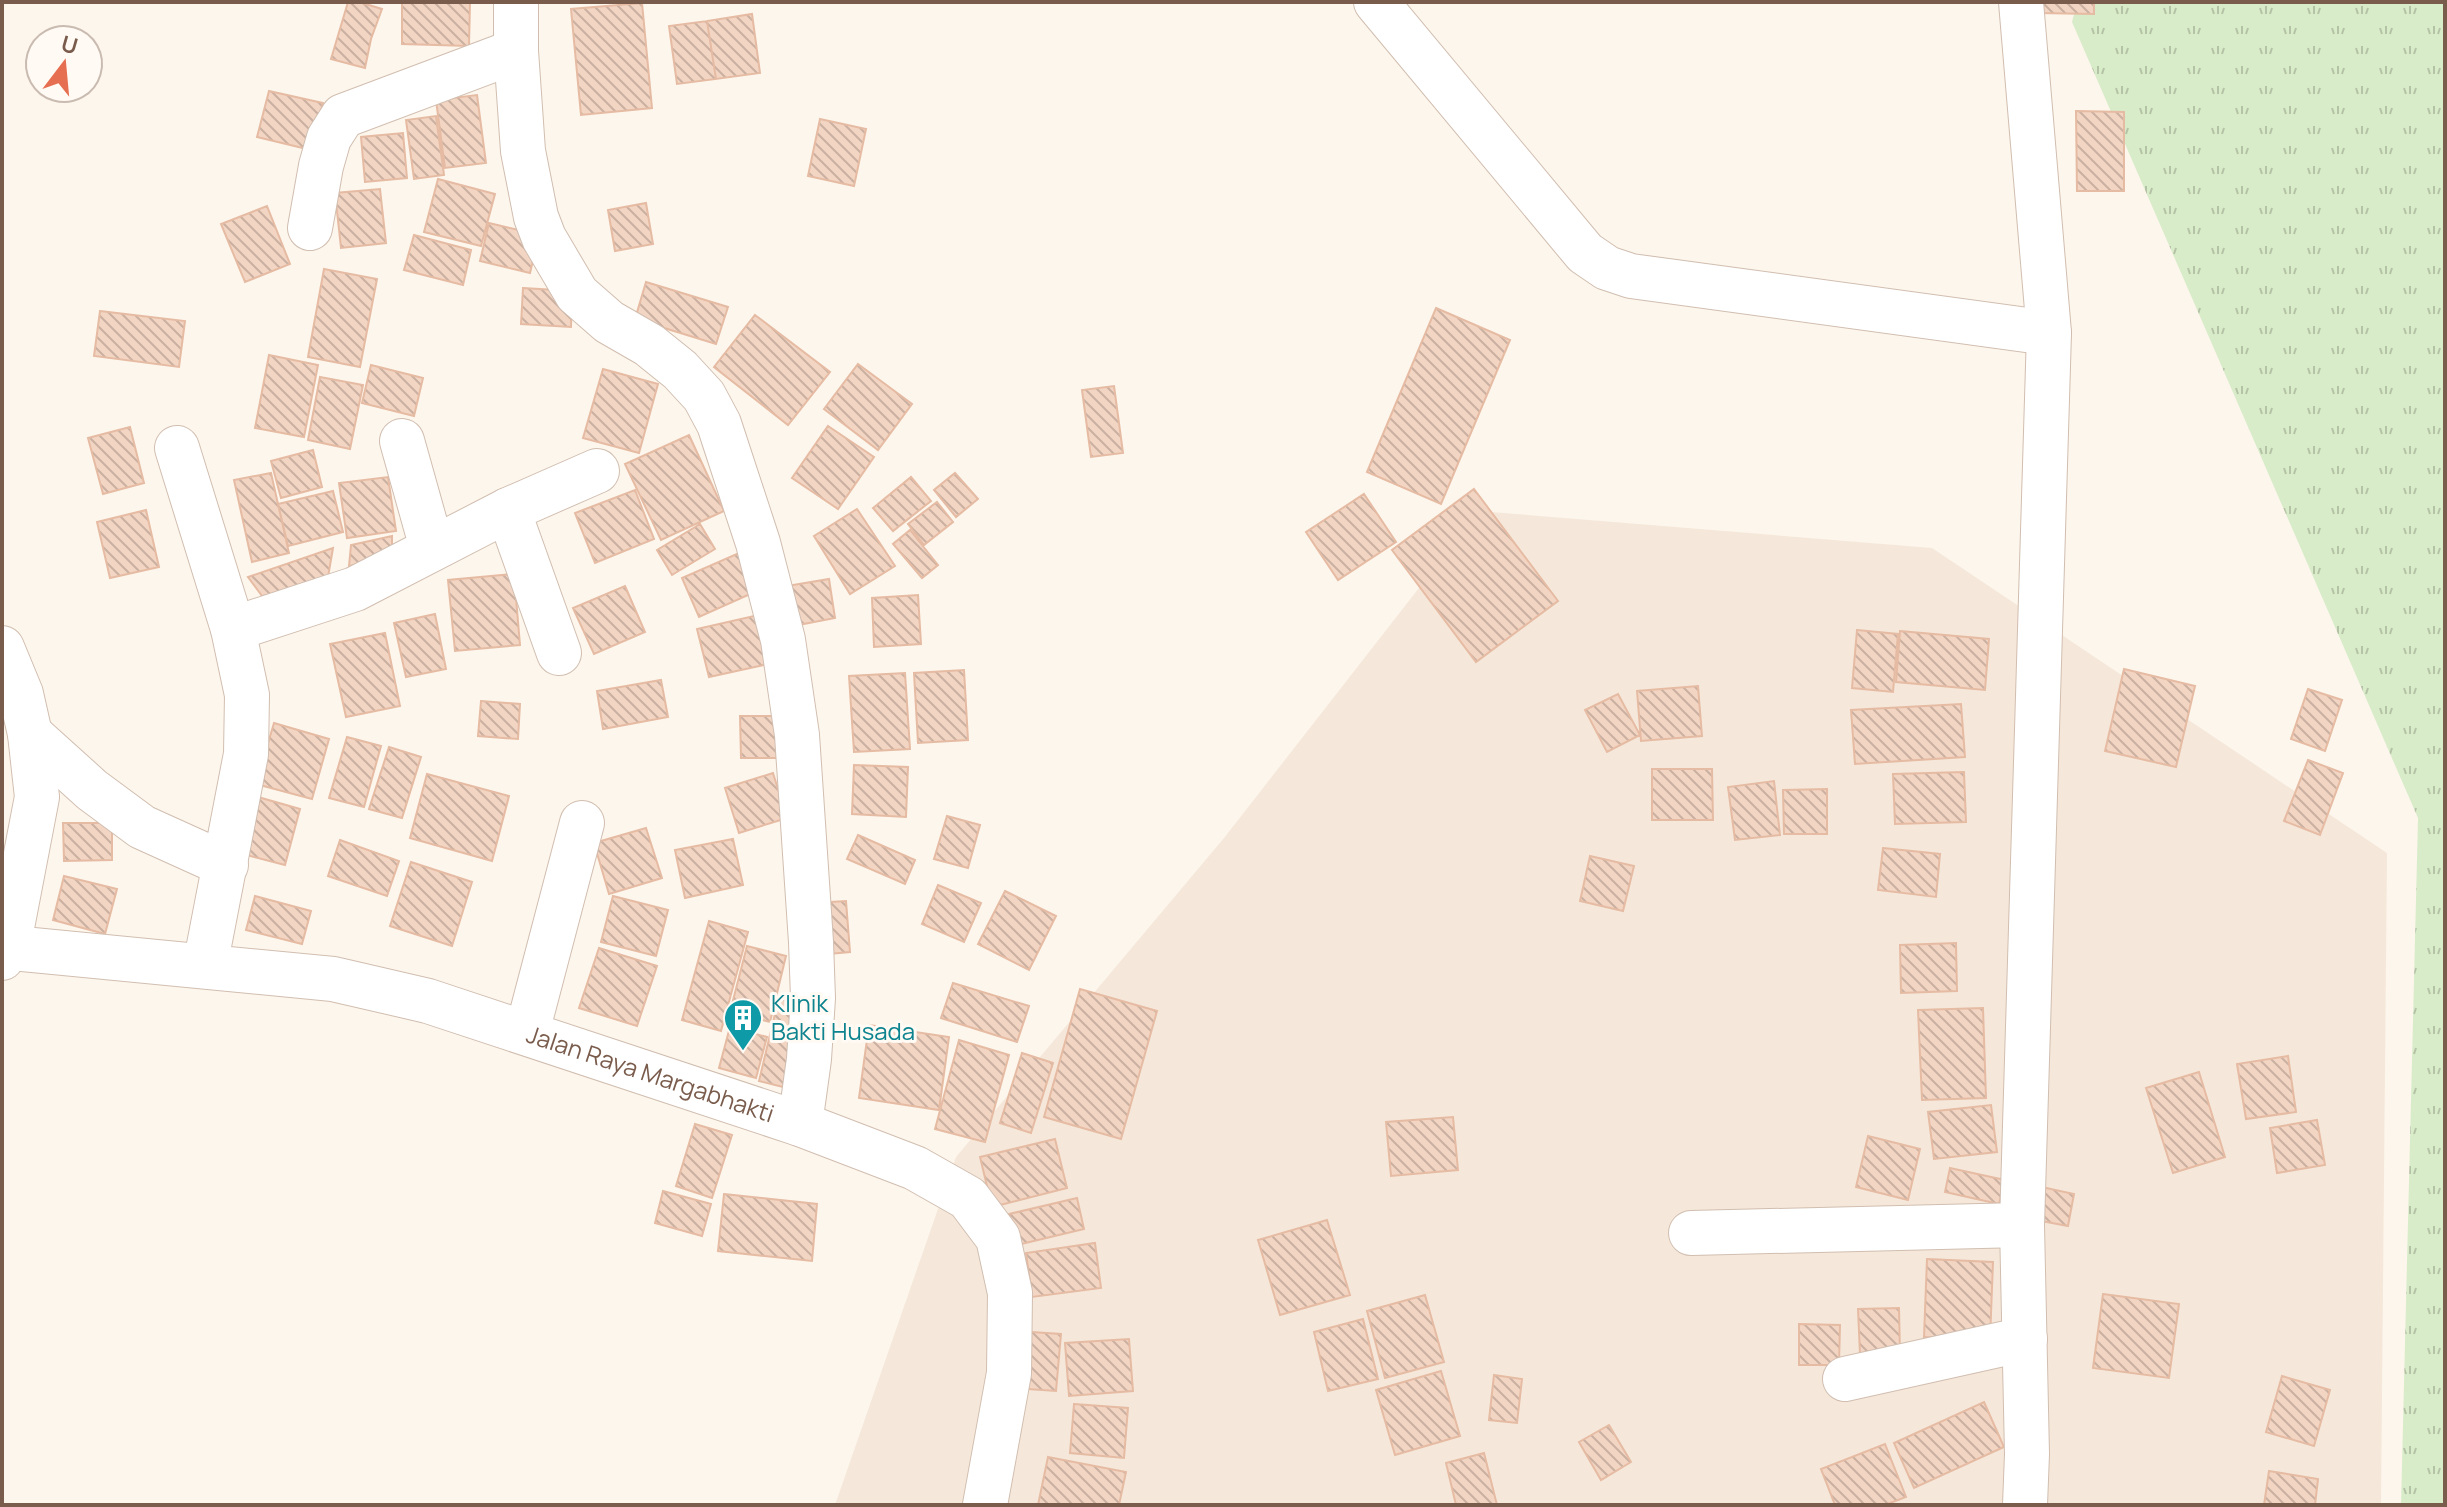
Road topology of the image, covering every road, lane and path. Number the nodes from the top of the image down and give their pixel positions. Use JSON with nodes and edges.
{"nodes":[{"id":1,"x":516,"y":2,"type":"edge"},
{"id":2,"x":1376,"y":2,"type":"edge"},
{"id":3,"x":2021,"y":2,"type":"edge"},
{"id":4,"x":516,"y":51,"type":"junction"},
{"id":5,"x":310,"y":228,"type":"dead end"},
{"id":6,"x":2049,"y":333,"type":"junction"},
{"id":7,"x":402,"y":441,"type":"dead end"},
{"id":8,"x":177,"y":448,"type":"dead end"},
{"id":9,"x":597,"y":471,"type":"dead end"},
{"id":10,"x":508,"y":510,"type":"junction"},
{"id":11,"x":432,"y":548,"type":"junction"},
{"id":12,"x":233,"y":629,"type":"junction"},
{"id":13,"x":2,"y":648,"type":"edge"},
{"id":14,"x":559,"y":653,"type":"dead end"},
{"id":15,"x":30,"y":734,"type":"junction"},
{"id":16,"x":582,"y":823,"type":"dead end"},
{"id":17,"x":226,"y":865,"type":"junction"},
{"id":18,"x":4,"y":951,"type":"edge"},
{"id":19,"x":205,"y":966,"type":"junction"},
{"id":20,"x":527,"y":1032,"type":"junction"},
{"id":21,"x":800,"y":1124,"type":"junction"},
{"id":22,"x":2022,"y":1225,"type":"junction"},
{"id":23,"x":1691,"y":1233,"type":"dead end"},
{"id":24,"x":2025,"y":1339,"type":"junction"},
{"id":25,"x":1845,"y":1379,"type":"dead end"},
{"id":26,"x":985,"y":1505,"type":"edge"},
{"id":27,"x":2025,"y":1505,"type":"edge"}],
"edges":[{"from":1,"to":4,"type":"street"},
{"from":2,"to":6,"type":"street"},
{"from":3,"to":6,"type":"street"},
{"from":4,"to":5,"type":"street"},
{"from":4,"to":21,"type":"street"},
{"from":6,"to":22,"type":"street"},
{"from":7,"to":11,"type":"street"},
{"from":8,"to":12,"type":"street"},
{"from":9,"to":10,"type":"street"},
{"from":10,"to":11,"type":"street"},
{"from":10,"to":14,"type":"street"},
{"from":11,"to":12,"type":"street"},
{"from":12,"to":17,"type":"street"},
{"from":13,"to":15,"type":"street"},
{"from":15,"to":17,"type":"street"},
{"from":15,"to":18,"type":"street"},
{"from":16,"to":20,"type":"street"},
{"from":17,"to":19,"type":"street"},
{"from":18,"to":19,"type":"street","name":"Jalan Raya Margabhakti"},
{"from":19,"to":20,"type":"street","name":"Jalan Raya Margabhakti"},
{"from":20,"to":21,"type":"street","name":"Jalan Raya Margabhakti"},
{"from":21,"to":26,"type":"street","name":"Jalan Raya Margabhakti"},
{"from":22,"to":23,"type":"street"},
{"from":22,"to":24,"type":"street"},
{"from":24,"to":25,"type":"street"},
{"from":24,"to":27,"type":"street"}]}
